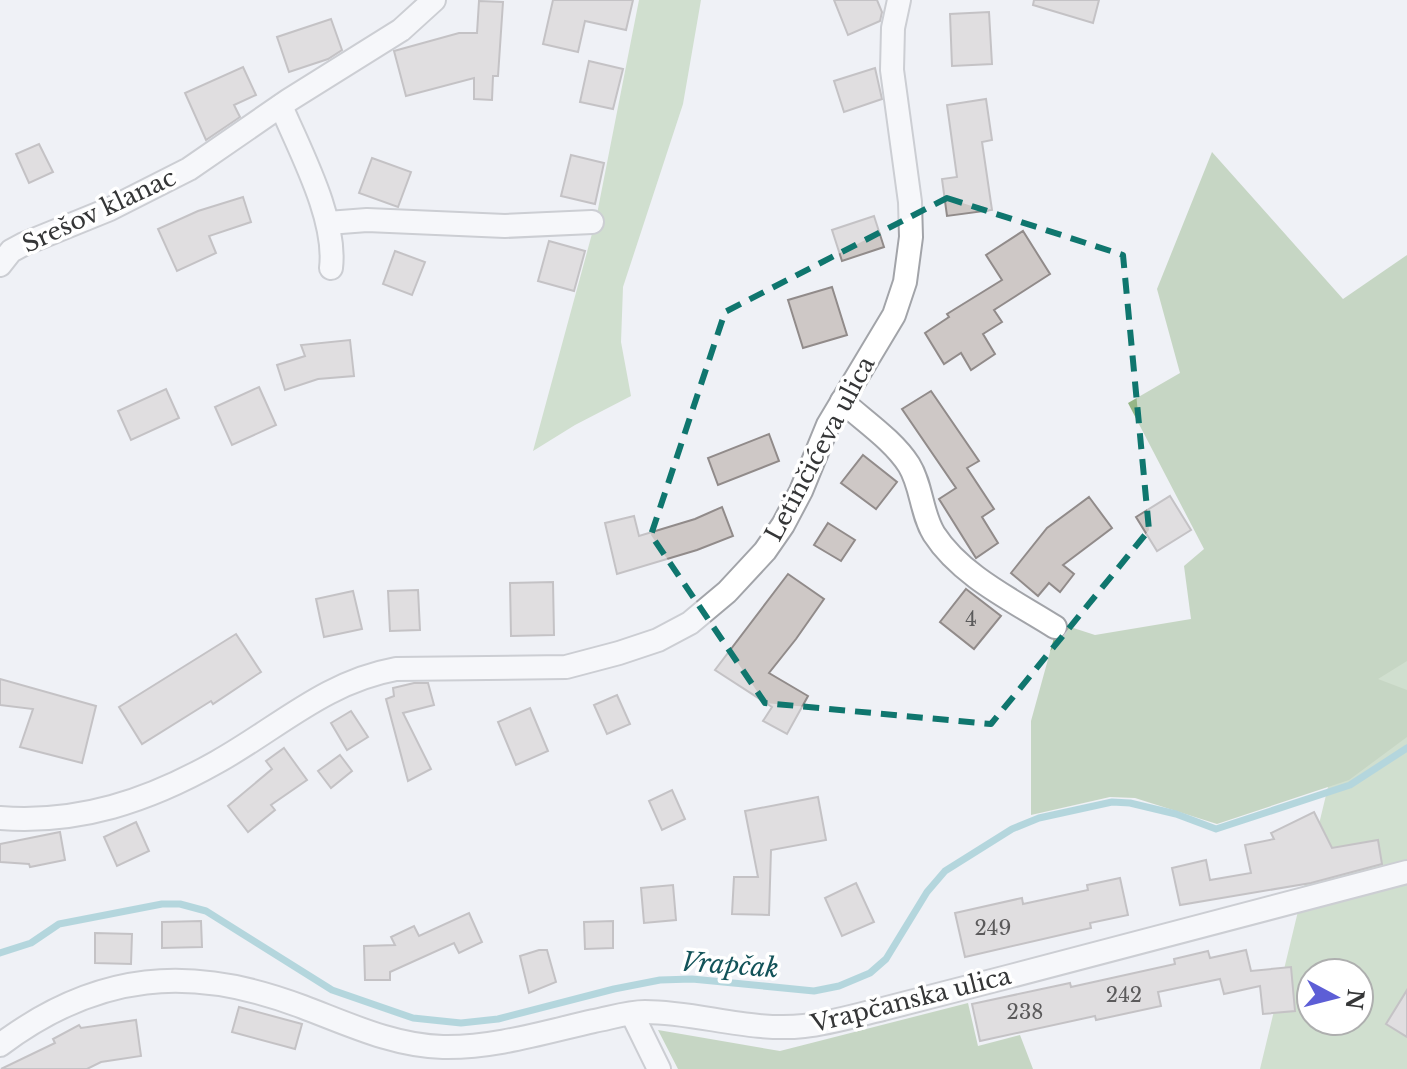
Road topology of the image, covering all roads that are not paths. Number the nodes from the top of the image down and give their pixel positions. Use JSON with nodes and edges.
{"nodes":[{"id":1,"x":434,"y":0,"type":"edge"},
{"id":2,"x":899,"y":0,"type":"edge"},
{"id":3,"x":281,"y":106,"type":"junction"},
{"id":4,"x":592,"y":222,"type":"dead end"},
{"id":5,"x":328,"y":223,"type":"junction"},
{"id":6,"x":0,"y":265,"type":"edge"},
{"id":7,"x":331,"y":268,"type":"dead end"},
{"id":8,"x":842,"y":401,"type":"junction"},
{"id":9,"x":1055,"y":627,"type":"dead end"},
{"id":10,"x":0,"y":818,"type":"edge"},
{"id":11,"x":1407,"y":872,"type":"edge"},
{"id":12,"x":632,"y":1014,"type":"junction"},
{"id":13,"x":0,"y":1045,"type":"edge"},
{"id":14,"x":659,"y":1069,"type":"edge"}],
"edges":[{"from":1,"to":3,"type":"street","name":"Srešov klanac"},
{"from":2,"to":8,"type":"street","name":"Letinčićeva ulica"},
{"from":3,"to":5,"type":"street"},
{"from":3,"to":6,"type":"street","name":"Srešov klanac"},
{"from":4,"to":5,"type":"street"},
{"from":5,"to":7,"type":"street"},
{"from":8,"to":9,"type":"street"},
{"from":8,"to":10,"type":"street","name":"Letinčićeva ulica"},
{"from":11,"to":12,"type":"street","name":"Vrapčanska ulica"},
{"from":12,"to":13,"type":"street","name":"Vrapčanska ulica"},
{"from":12,"to":14,"type":"street"}]}
